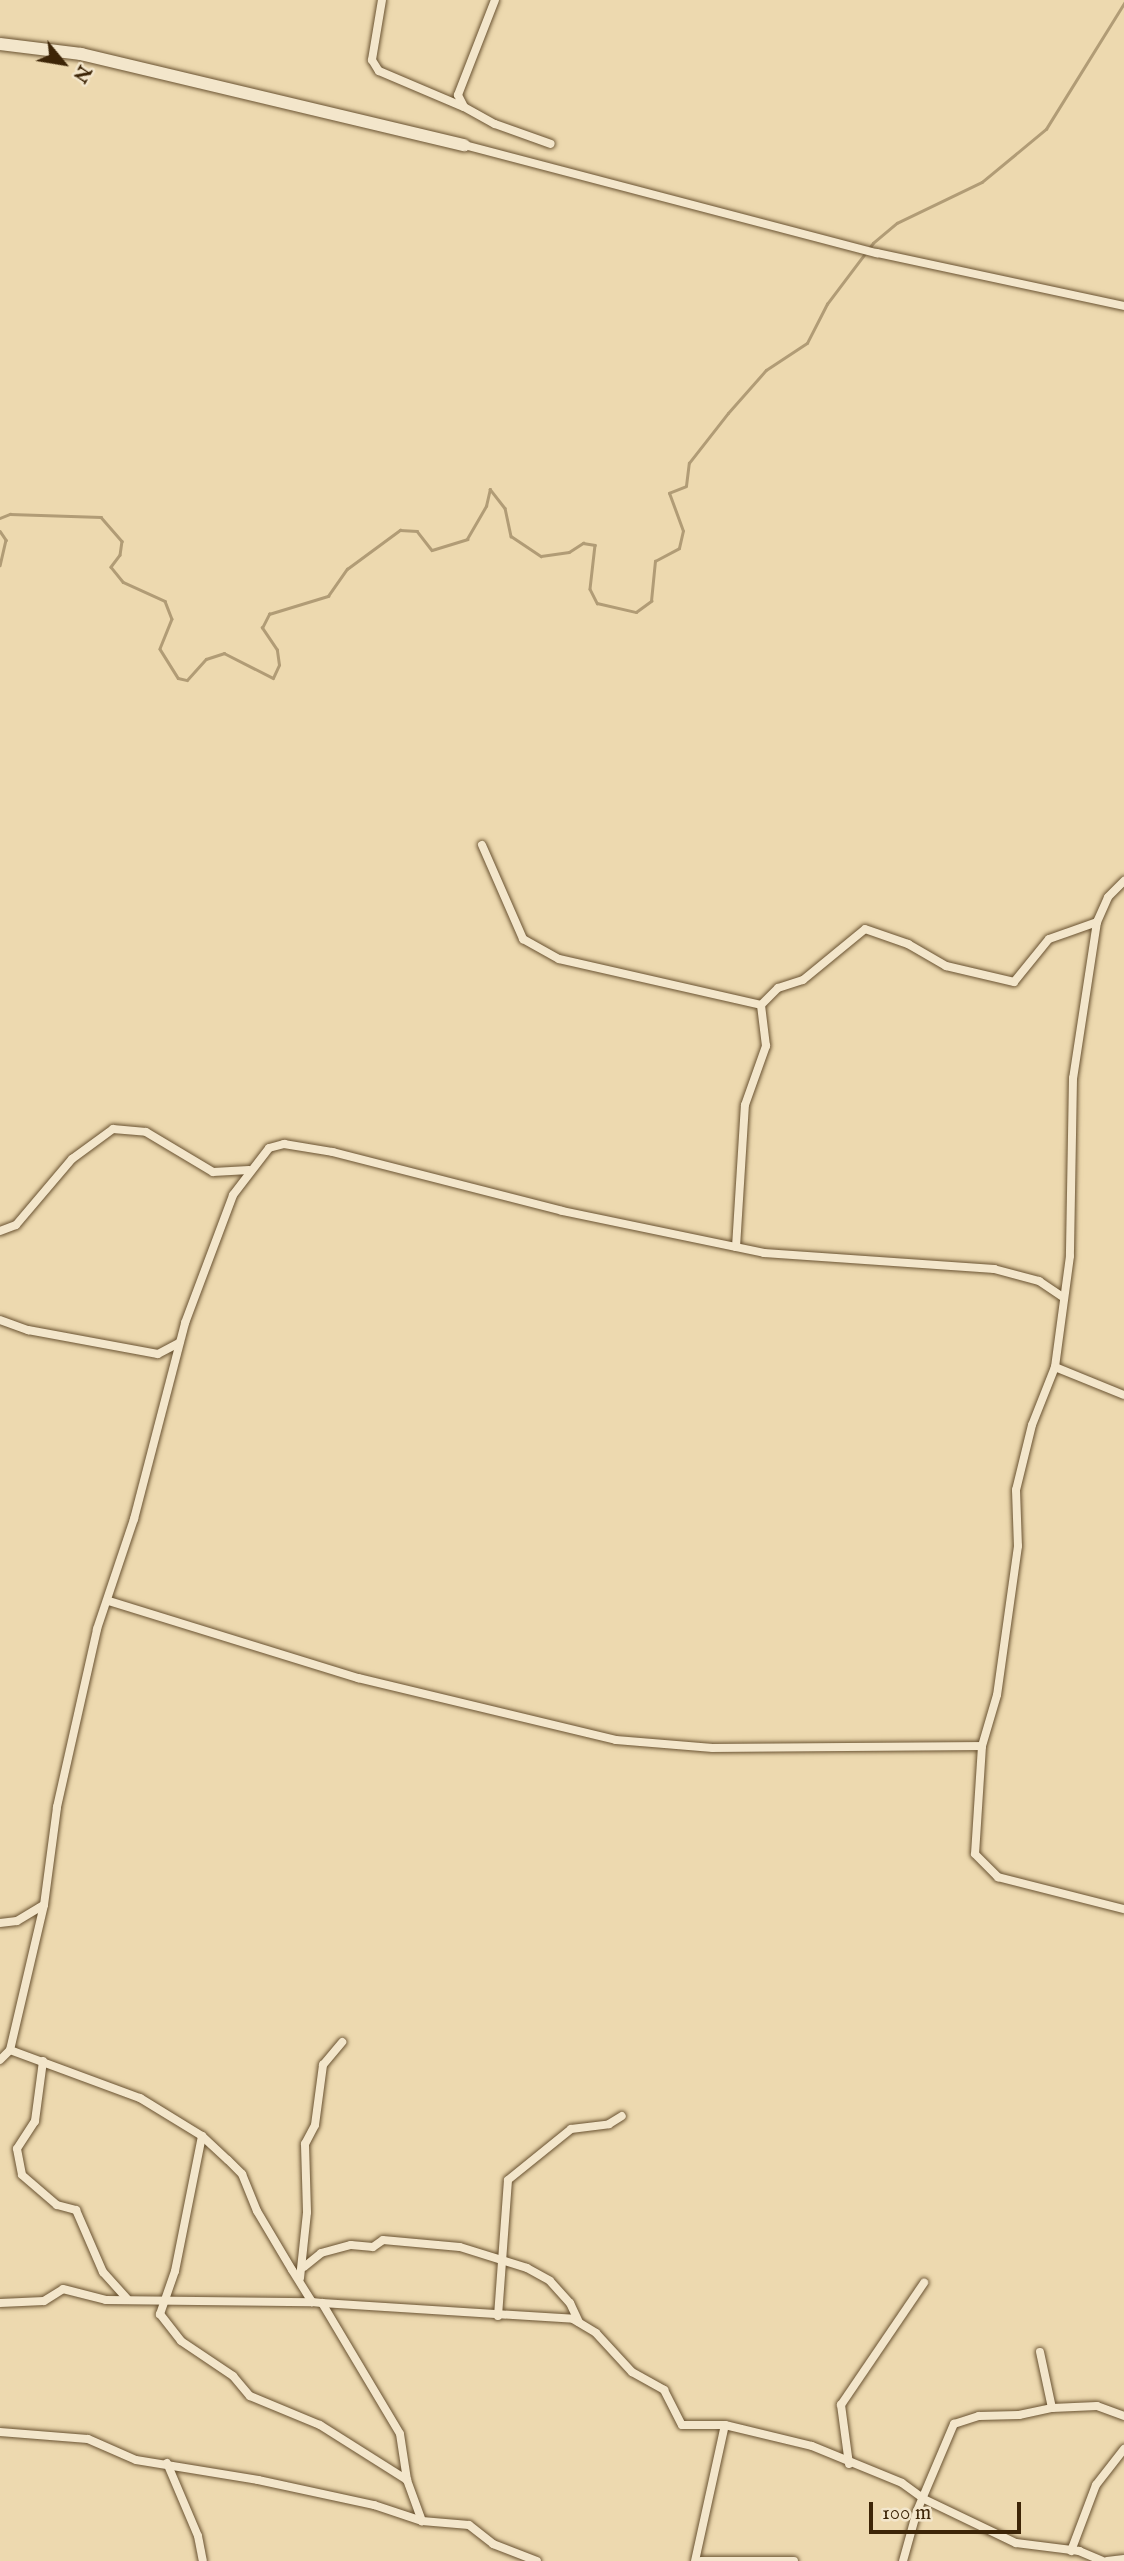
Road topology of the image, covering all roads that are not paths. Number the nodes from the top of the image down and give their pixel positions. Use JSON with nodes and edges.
{"nodes":[{"id":1,"x":382,"y":0,"type":"edge"},
{"id":2,"x":495,"y":0,"type":"edge"},
{"id":3,"x":0,"y":44,"type":"edge"},
{"id":4,"x":464,"y":107,"type":"junction"},
{"id":5,"x":551,"y":144,"type":"dead end"},
{"id":6,"x":467,"y":146,"type":"joint"},
{"id":7,"x":1124,"y":306,"type":"edge"},
{"id":8,"x":482,"y":845,"type":"dead end"},
{"id":9,"x":1124,"y":881,"type":"edge"},
{"id":10,"x":1097,"y":922,"type":"junction"},
{"id":11,"x":761,"y":1005,"type":"junction"},
{"id":12,"x":249,"y":1170,"type":"junction"},
{"id":13,"x":0,"y":1231,"type":"edge"},
{"id":14,"x":736,"y":1247,"type":"junction"},
{"id":15,"x":1063,"y":1298,"type":"junction"},
{"id":16,"x":0,"y":1320,"type":"edge"},
{"id":17,"x":179,"y":1343,"type":"junction"},
{"id":18,"x":1055,"y":1367,"type":"junction"},
{"id":19,"x":1124,"y":1395,"type":"edge"},
{"id":20,"x":109,"y":1601,"type":"junction"},
{"id":21,"x":982,"y":1746,"type":"junction"},
{"id":22,"x":44,"y":1905,"type":"junction"},
{"id":23,"x":1124,"y":1909,"type":"edge"},
{"id":24,"x":0,"y":1923,"type":"edge"},
{"id":25,"x":342,"y":2042,"type":"dead end"},
{"id":26,"x":10,"y":2050,"type":"junction"},
{"id":27,"x":0,"y":2060,"type":"edge"},
{"id":28,"x":43,"y":2060,"type":"junction"},
{"id":29,"x":622,"y":2116,"type":"dead end"},
{"id":30,"x":202,"y":2136,"type":"junction"},
{"id":31,"x":505,"y":2260,"type":"junction"},
{"id":32,"x":304,"y":2267,"type":"junction"},
{"id":33,"x":300,"y":2278,"type":"junction"},
{"id":34,"x":924,"y":2283,"type":"dead end"},
{"id":35,"x":165,"y":2298,"type":"junction"},
{"id":36,"x":127,"y":2299,"type":"junction"},
{"id":37,"x":312,"y":2302,"type":"junction"},
{"id":38,"x":0,"y":2303,"type":"edge"},
{"id":39,"x":322,"y":2303,"type":"junction"},
{"id":40,"x":498,"y":2316,"type":"junction"},
{"id":41,"x":580,"y":2324,"type":"junction"},
{"id":42,"x":1040,"y":2352,"type":"dead end"},
{"id":43,"x":1052,"y":2408,"type":"junction"},
{"id":44,"x":1124,"y":2416,"type":"edge"},
{"id":45,"x":725,"y":2425,"type":"junction"},
{"id":46,"x":0,"y":2432,"type":"edge"},
{"id":47,"x":1124,"y":2449,"type":"edge"},
{"id":48,"x":167,"y":2463,"type":"junction"},
{"id":49,"x":849,"y":2464,"type":"junction"},
{"id":50,"x":407,"y":2480,"type":"junction"},
{"id":51,"x":924,"y":2499,"type":"junction"},
{"id":52,"x":422,"y":2521,"type":"junction"},
{"id":53,"x":1071,"y":2551,"type":"junction"},
{"id":54,"x":1124,"y":2558,"type":"edge"},
{"id":55,"x":203,"y":2561,"type":"edge"},
{"id":56,"x":537,"y":2561,"type":"edge"},
{"id":57,"x":695,"y":2561,"type":"edge"},
{"id":58,"x":701,"y":2561,"type":"edge"},
{"id":59,"x":794,"y":2561,"type":"edge"},
{"id":60,"x":903,"y":2561,"type":"edge"},
{"id":61,"x":1104,"y":2561,"type":"edge"}],
"edges":[{"from":1,"to":4,"type":"street"},
{"from":2,"to":4,"type":"street"},
{"from":3,"to":6,"type":"street"},
{"from":4,"to":5,"type":"street"},
{"from":6,"to":7,"type":"street"},
{"from":8,"to":11,"type":"street"},
{"from":9,"to":10,"type":"street"},
{"from":10,"to":11,"type":"street"},
{"from":10,"to":15,"type":"street"},
{"from":11,"to":14,"type":"street"},
{"from":12,"to":13,"type":"street"},
{"from":12,"to":14,"type":"street"},
{"from":12,"to":17,"type":"street"},
{"from":14,"to":15,"type":"street"},
{"from":15,"to":18,"type":"street"},
{"from":16,"to":17,"type":"street"},
{"from":17,"to":20,"type":"street"},
{"from":18,"to":19,"type":"street"},
{"from":18,"to":21,"type":"street"},
{"from":20,"to":21,"type":"street"},
{"from":20,"to":22,"type":"street"},
{"from":21,"to":23,"type":"street"},
{"from":22,"to":24,"type":"street"},
{"from":22,"to":26,"type":"street"},
{"from":25,"to":32,"type":"street"},
{"from":26,"to":27,"type":"street"},
{"from":26,"to":28,"type":"street"},
{"from":28,"to":30,"type":"street"},
{"from":28,"to":36,"type":"street"},
{"from":29,"to":31,"type":"street"},
{"from":30,"to":33,"type":"street"},
{"from":30,"to":35,"type":"street"},
{"from":31,"to":32,"type":"street"},
{"from":31,"to":40,"type":"street"},
{"from":31,"to":41,"type":"street"},
{"from":32,"to":33,"type":"street"},
{"from":33,"to":37,"type":"street"},
{"from":34,"to":49,"type":"street"},
{"from":35,"to":36,"type":"street"},
{"from":35,"to":37,"type":"street"},
{"from":35,"to":50,"type":"street"},
{"from":36,"to":38,"type":"street"},
{"from":37,"to":39,"type":"street"},
{"from":39,"to":40,"type":"street"},
{"from":39,"to":50,"type":"street"},
{"from":40,"to":41,"type":"street"},
{"from":41,"to":45,"type":"street"},
{"from":42,"to":43,"type":"street"},
{"from":43,"to":44,"type":"street"},
{"from":43,"to":51,"type":"street"},
{"from":45,"to":49,"type":"street"},
{"from":45,"to":57,"type":"street"},
{"from":46,"to":48,"type":"street"},
{"from":47,"to":53,"type":"street"},
{"from":48,"to":52,"type":"street"},
{"from":48,"to":55,"type":"street"},
{"from":49,"to":51,"type":"street"},
{"from":50,"to":52,"type":"street"},
{"from":51,"to":53,"type":"street"},
{"from":51,"to":60,"type":"street"},
{"from":52,"to":56,"type":"street"},
{"from":53,"to":61,"type":"street"},
{"from":54,"to":61,"type":"street"},
{"from":58,"to":59,"type":"street"}]}
